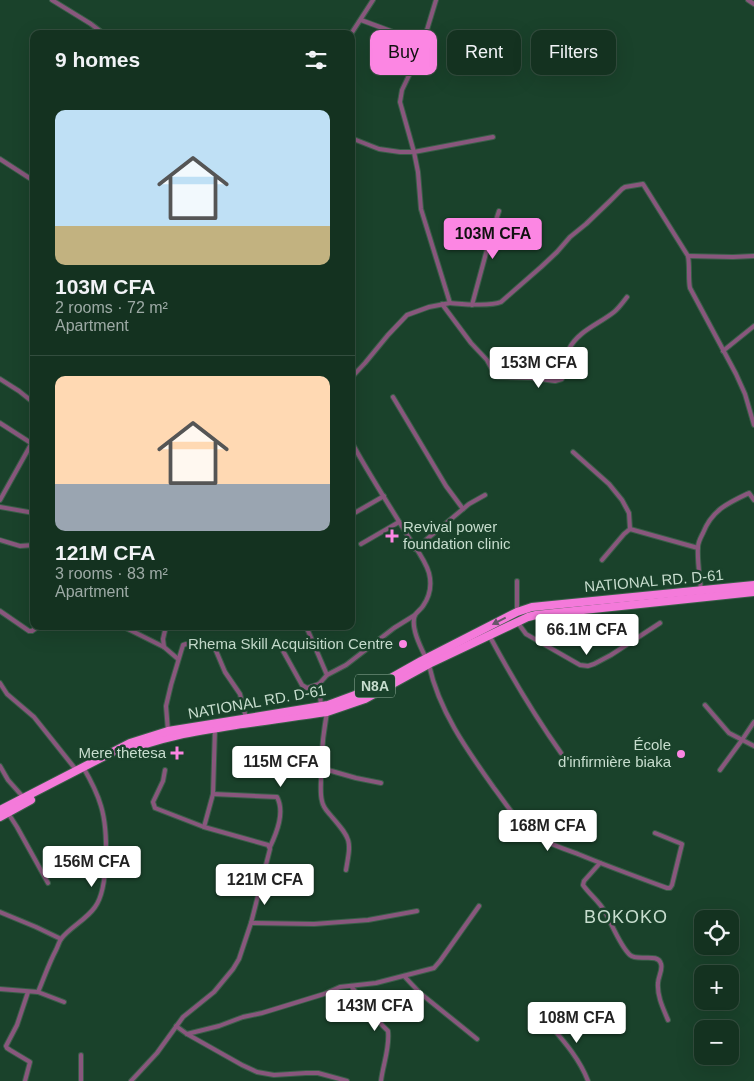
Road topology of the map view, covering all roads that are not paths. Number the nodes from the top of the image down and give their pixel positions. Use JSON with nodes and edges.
{"nodes":[{"id":1,"x":52,"y":0,"type":"edge"},
{"id":2,"x":373,"y":0,"type":"edge"},
{"id":3,"x":436,"y":0,"type":"edge"},
{"id":4,"x":748,"y":0,"type":"edge"},
{"id":5,"x":754,"y":4,"type":"edge"},
{"id":6,"x":361,"y":20,"type":"junction"},
{"id":7,"x":99,"y":30,"type":"edge"},
{"id":8,"x":354,"y":30,"type":"edge"},
{"id":9,"x":388,"y":30,"type":"edge"},
{"id":10,"x":428,"y":30,"type":"edge"},
{"id":11,"x":409,"y":75,"type":"edge"},
{"id":12,"x":493,"y":137,"type":"dead end"},
{"id":13,"x":355,"y":140,"type":"edge"},
{"id":14,"x":414,"y":152,"type":"junction"},
{"id":15,"x":0,"y":159,"type":"edge"},
{"id":16,"x":30,"y":178,"type":"edge"},
{"id":17,"x":499,"y":211,"type":"dead end"},
{"id":18,"x":688,"y":256,"type":"junction"},
{"id":19,"x":754,"y":256,"type":"edge"},
{"id":20,"x":627,"y":297,"type":"dead end"},
{"id":21,"x":450,"y":303,"type":"junction"},
{"id":22,"x":442,"y":304,"type":"junction"},
{"id":23,"x":472,"y":305,"type":"junction"},
{"id":24,"x":754,"y":326,"type":"edge"},
{"id":25,"x":723,"y":350,"type":"junction"},
{"id":26,"x":355,"y":374,"type":"edge"},
{"id":27,"x":0,"y":379,"type":"edge"},
{"id":28,"x":393,"y":398,"type":"dead end"},
{"id":29,"x":30,"y":400,"type":"edge"},
{"id":30,"x":0,"y":423,"type":"edge"},
{"id":31,"x":754,"y":425,"type":"edge"},
{"id":32,"x":30,"y":439,"type":"edge"},
{"id":33,"x":30,"y":446,"type":"edge"},
{"id":34,"x":355,"y":448,"type":"edge"},
{"id":35,"x":573,"y":452,"type":"dead end"},
{"id":36,"x":1,"y":494,"type":"edge"},
{"id":37,"x":485,"y":495,"type":"dead end"},
{"id":38,"x":384,"y":496,"type":"junction"},
{"id":39,"x":0,"y":500,"type":"edge"},
{"id":40,"x":754,"y":500,"type":"edge"},
{"id":41,"x":0,"y":507,"type":"edge"},
{"id":42,"x":463,"y":509,"type":"junction"},
{"id":43,"x":30,"y":512,"type":"edge"},
{"id":44,"x":355,"y":513,"type":"edge"},
{"id":45,"x":400,"y":522,"type":"junction"},
{"id":46,"x":630,"y":529,"type":"junction"},
{"id":47,"x":0,"y":540,"type":"edge"},
{"id":48,"x":361,"y":544,"type":"dead end"},
{"id":49,"x":30,"y":545,"type":"edge"},
{"id":50,"x":698,"y":548,"type":"junction"},
{"id":51,"x":415,"y":549,"type":"junction"},
{"id":52,"x":602,"y":560,"type":"dead end"},
{"id":53,"x":517,"y":581,"type":"dead end"},
{"id":54,"x":754,"y":585,"type":"edge"},
{"id":55,"x":701,"y":591,"type":"junction"},
{"id":56,"x":754,"y":592,"type":"edge"},
{"id":57,"x":0,"y":611,"type":"edge"},
{"id":58,"x":517,"y":612,"type":"junction"},
{"id":59,"x":415,"y":615,"type":"junction"},
{"id":60,"x":517,"y":622,"type":"junction"},
{"id":61,"x":660,"y":623,"type":"dead end"},
{"id":62,"x":33,"y":630,"type":"edge"},
{"id":63,"x":130,"y":630,"type":"edge"},
{"id":64,"x":165,"y":630,"type":"edge"},
{"id":65,"x":308,"y":630,"type":"edge"},
{"id":66,"x":489,"y":635,"type":"junction"},
{"id":67,"x":277,"y":640,"type":"dead end"},
{"id":68,"x":164,"y":647,"type":"junction"},
{"id":69,"x":178,"y":659,"type":"junction"},
{"id":70,"x":427,"y":661,"type":"junction"},
{"id":71,"x":327,"y":675,"type":"junction"},
{"id":72,"x":0,"y":683,"type":"edge"},
{"id":73,"x":319,"y":684,"type":"junction"},
{"id":74,"x":705,"y":705,"type":"dead end"},
{"id":75,"x":324,"y":709,"type":"junction"},
{"id":76,"x":246,"y":718,"type":"junction"},
{"id":77,"x":754,"y":722,"type":"edge"},
{"id":78,"x":215,"y":728,"type":"junction"},
{"id":79,"x":168,"y":731,"type":"junction"},
{"id":80,"x":742,"y":740,"type":"junction"},
{"id":81,"x":754,"y":746,"type":"edge"},
{"id":82,"x":560,"y":753,"type":"dead end"},
{"id":83,"x":0,"y":766,"type":"edge"},
{"id":84,"x":321,"y":768,"type":"junction"},
{"id":85,"x":82,"y":770,"type":"junction"},
{"id":86,"x":165,"y":770,"type":"dead end"},
{"id":87,"x":720,"y":770,"type":"dead end"},
{"id":88,"x":381,"y":783,"type":"dead end"},
{"id":89,"x":214,"y":794,"type":"junction"},
{"id":90,"x":24,"y":798,"type":"junction"},
{"id":91,"x":4,"y":812,"type":"edge"},
{"id":92,"x":0,"y":817,"type":"edge"},
{"id":93,"x":204,"y":827,"type":"junction"},
{"id":94,"x":655,"y":834,"type":"dead end"},
{"id":95,"x":270,"y":847,"type":"junction"},
{"id":96,"x":600,"y":863,"type":"junction"},
{"id":97,"x":346,"y":870,"type":"dead end"},
{"id":98,"x":48,"y":882,"type":"dead end"},
{"id":99,"x":479,"y":906,"type":"dead end"},
{"id":100,"x":418,"y":911,"type":"dead end"},
{"id":101,"x":0,"y":912,"type":"edge"},
{"id":102,"x":251,"y":923,"type":"junction"},
{"id":103,"x":61,"y":939,"type":"junction"},
{"id":104,"x":404,"y":976,"type":"junction"},
{"id":105,"x":351,"y":986,"type":"junction"},
{"id":106,"x":0,"y":989,"type":"edge"},
{"id":107,"x":28,"y":992,"type":"junction"},
{"id":108,"x":38,"y":992,"type":"junction"},
{"id":109,"x":64,"y":1002,"type":"dead end"},
{"id":110,"x":545,"y":1019,"type":"dead end"},
{"id":111,"x":668,"y":1020,"type":"dead end"},
{"id":112,"x":176,"y":1026,"type":"junction"},
{"id":113,"x":188,"y":1034,"type":"junction"},
{"id":114,"x":477,"y":1039,"type":"dead end"},
{"id":115,"x":81,"y":1055,"type":"dead end"},
{"id":116,"x":134,"y":1080,"type":"edge"},
{"id":117,"x":25,"y":1081,"type":"edge"},
{"id":118,"x":81,"y":1081,"type":"edge"},
{"id":119,"x":346,"y":1081,"type":"edge"},
{"id":120,"x":381,"y":1081,"type":"edge"},
{"id":121,"x":588,"y":1081,"type":"edge"}],
"edges":[{"from":1,"to":7,"type":"street"},
{"from":2,"to":6,"type":"street"},
{"from":3,"to":10,"type":"street"},
{"from":4,"to":5,"type":"street"},
{"from":6,"to":8,"type":"street"},
{"from":6,"to":9,"type":"street"},
{"from":11,"to":14,"type":"street"},
{"from":12,"to":14,"type":"street"},
{"from":13,"to":14,"type":"street"},
{"from":14,"to":21,"type":"street"},
{"from":15,"to":16,"type":"street"},
{"from":17,"to":23,"type":"street"},
{"from":18,"to":19,"type":"street"},
{"from":18,"to":23,"type":"street"},
{"from":18,"to":25,"type":"street"},
{"from":20,"to":22,"type":"street"},
{"from":21,"to":22,"type":"street"},
{"from":21,"to":23,"type":"street"},
{"from":22,"to":26,"type":"street"},
{"from":24,"to":25,"type":"street"},
{"from":25,"to":31,"type":"street"},
{"from":27,"to":29,"type":"street"},
{"from":28,"to":42,"type":"street"},
{"from":30,"to":32,"type":"street"},
{"from":33,"to":36,"type":"street"},
{"from":34,"to":38,"type":"street"},
{"from":35,"to":46,"type":"street"},
{"from":36,"to":39,"type":"street"},
{"from":37,"to":42,"type":"street"},
{"from":38,"to":44,"type":"street"},
{"from":38,"to":45,"type":"street"},
{"from":40,"to":50,"type":"street"},
{"from":41,"to":43,"type":"street"},
{"from":42,"to":51,"type":"street"},
{"from":45,"to":48,"type":"street"},
{"from":45,"to":51,"type":"street"},
{"from":46,"to":50,"type":"street"},
{"from":46,"to":52,"type":"street"},
{"from":47,"to":49,"type":"street"},
{"from":50,"to":55,"type":"street"},
{"from":51,"to":59,"type":"street"},
{"from":53,"to":58,"type":"street"},
{"from":54,"to":55,"type":"highway","name":"NATIONAL RD. D-61","number":"N8A"},
{"from":55,"to":58,"type":"highway","name":"NATIONAL RD. D-61","number":"N8A"},
{"from":56,"to":60,"type":"highway","name":"NATIONAL RD. D-61","number":"N8A"},
{"from":57,"to":62,"type":"street"},
{"from":58,"to":60,"type":"street"},
{"from":58,"to":70,"type":"highway","name":"NATIONAL RD. D-61","number":"N8A","one_way":true},
{"from":59,"to":70,"type":"street"},
{"from":59,"to":71,"type":"street"},
{"from":60,"to":61,"type":"street"},
{"from":60,"to":66,"type":"highway","name":"NATIONAL RD. D-61","number":"N8A"},
{"from":63,"to":68,"type":"street"},
{"from":64,"to":68,"type":"street"},
{"from":65,"to":71,"type":"street"},
{"from":66,"to":70,"type":"highway","name":"NATIONAL RD. D-61","number":"N8A"},
{"from":66,"to":82,"type":"street"},
{"from":67,"to":73,"type":"street"},
{"from":68,"to":69,"type":"street"},
{"from":69,"to":76,"type":"street"},
{"from":69,"to":79,"type":"street"},
{"from":70,"to":75,"type":"highway","name":"NATIONAL RD. D-61","number":"N8A"},
{"from":70,"to":96,"type":"street"},
{"from":71,"to":73,"type":"street"},
{"from":72,"to":85,"type":"street"},
{"from":73,"to":75,"type":"street"},
{"from":74,"to":80,"type":"street"},
{"from":75,"to":76,"type":"highway","name":"NATIONAL RD. D-61","number":"N8A"},
{"from":75,"to":78,"type":"highway","name":"NATIONAL RD. D-61","number":"N8A"},
{"from":75,"to":84,"type":"street"},
{"from":76,"to":79,"type":"highway","name":"NATIONAL RD. D-61","number":"N8A"},
{"from":77,"to":80,"type":"street"},
{"from":78,"to":85,"type":"highway","name":"NATIONAL RD. D-61","number":"N8A"},
{"from":78,"to":89,"type":"street"},
{"from":79,"to":85,"type":"highway","name":"NATIONAL RD. D-61","number":"N8A"},
{"from":80,"to":81,"type":"street"},
{"from":80,"to":87,"type":"street"},
{"from":83,"to":90,"type":"street"},
{"from":84,"to":88,"type":"street"},
{"from":84,"to":97,"type":"street"},
{"from":85,"to":90,"type":"highway","name":"NATIONAL RD. D-61","number":"N8A"},
{"from":85,"to":91,"type":"highway","name":"NATIONAL RD. D-61","number":"N8A"},
{"from":85,"to":103,"type":"street"},
{"from":86,"to":93,"type":"street"},
{"from":89,"to":93,"type":"street"},
{"from":89,"to":95,"type":"street"},
{"from":90,"to":91,"type":"highway","name":"NATIONAL RD. D-61","number":"N8A"},
{"from":91,"to":92,"type":"highway","name":"NATIONAL RD. D-61","number":"N8A"},
{"from":91,"to":98,"type":"street"},
{"from":93,"to":95,"type":"street"},
{"from":94,"to":96,"type":"street"},
{"from":95,"to":102,"type":"street"},
{"from":96,"to":111,"type":"street"},
{"from":99,"to":104,"type":"street"},
{"from":100,"to":102,"type":"street"},
{"from":101,"to":103,"type":"street"},
{"from":102,"to":112,"type":"street"},
{"from":103,"to":108,"type":"street"},
{"from":104,"to":105,"type":"street"},
{"from":104,"to":114,"type":"street"},
{"from":105,"to":113,"type":"street"},
{"from":105,"to":120,"type":"street"},
{"from":106,"to":107,"type":"street"},
{"from":107,"to":108,"type":"street"},
{"from":107,"to":117,"type":"street"},
{"from":108,"to":109,"type":"street"},
{"from":110,"to":121,"type":"street"},
{"from":112,"to":113,"type":"street"},
{"from":112,"to":116,"type":"street"},
{"from":113,"to":119,"type":"street"},
{"from":115,"to":118,"type":"street"}]}
